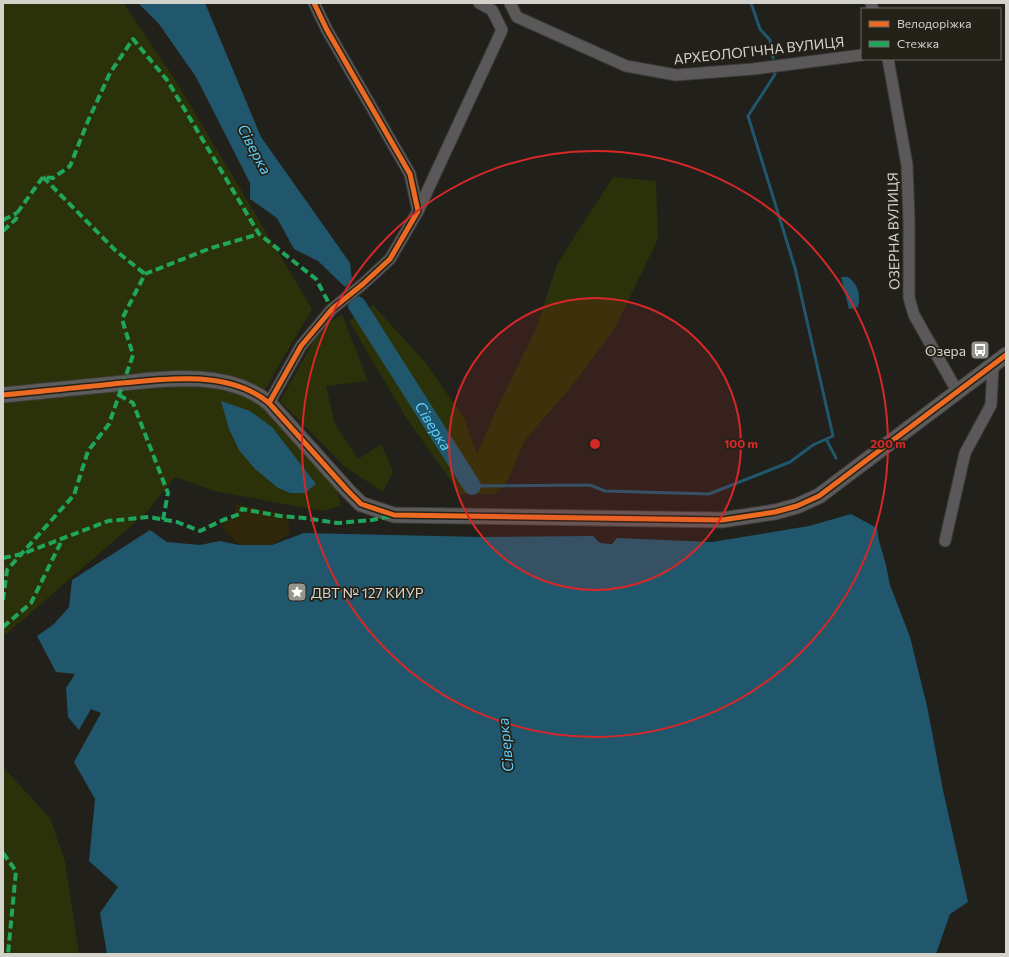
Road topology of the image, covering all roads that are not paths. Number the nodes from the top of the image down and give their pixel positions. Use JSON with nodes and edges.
{"nodes":[{"id":1,"x":314,"y":3,"type":"edge"},
{"id":2,"x":479,"y":3,"type":"edge"},
{"id":3,"x":510,"y":3,"type":"edge"},
{"id":4,"x":861,"y":54,"type":"edge"},
{"id":5,"x":888,"y":60,"type":"edge"},
{"id":6,"x":418,"y":211,"type":"junction"},
{"id":7,"x":1006,"y":355,"type":"edge"},
{"id":8,"x":993,"y":366,"type":"junction"},
{"id":9,"x":957,"y":391,"type":"junction"},
{"id":10,"x":3,"y":395,"type":"edge"},
{"id":11,"x":269,"y":403,"type":"junction"},
{"id":12,"x":945,"y":541,"type":"dead end"}],
"edges":[{"from":1,"to":6,"type":"street"},
{"from":2,"to":6,"type":"street"},
{"from":3,"to":4,"type":"street","name":"АРХЕОЛОГІЧНА ВУЛИЦЯ"},
{"from":5,"to":9,"type":"street","name":"ОЗЕРНА ВУЛИЦЯ"},
{"from":6,"to":11,"type":"street"},
{"from":7,"to":8,"type":"street"},
{"from":8,"to":9,"type":"street"},
{"from":8,"to":12,"type":"street"},
{"from":9,"to":11,"type":"street"},
{"from":10,"to":11,"type":"street"}]}
